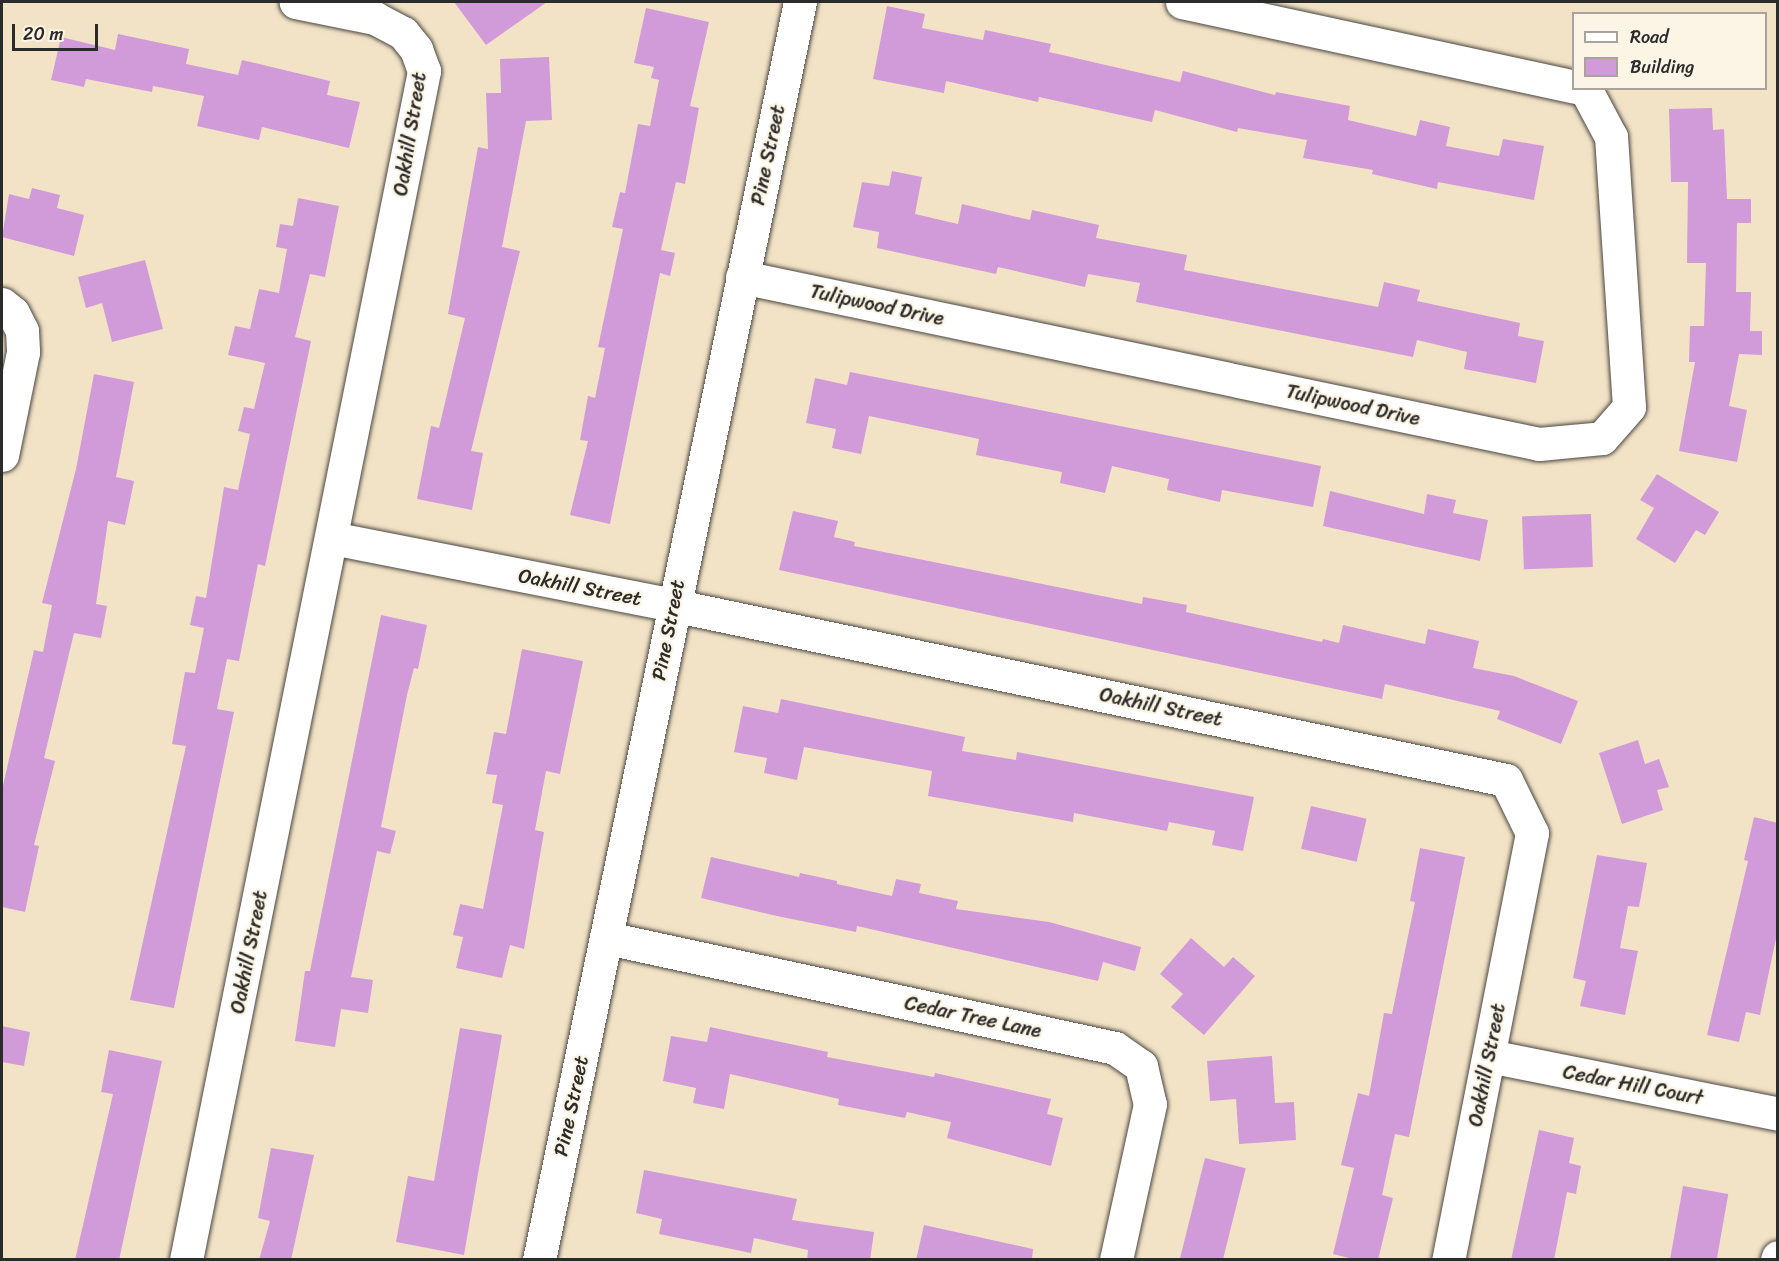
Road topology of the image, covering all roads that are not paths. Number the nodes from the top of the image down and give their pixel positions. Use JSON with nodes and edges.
{"nodes":[{"id":1,"x":296,"y":2,"type":"edge"},
{"id":2,"x":800,"y":2,"type":"edge"},
{"id":3,"x":1182,"y":2,"type":"edge"},
{"id":4,"x":1572,"y":87,"type":"edge"},
{"id":5,"x":1586,"y":90,"type":"edge"},
{"id":6,"x":742,"y":277,"type":"junction"},
{"id":7,"x":2,"y":304,"type":"edge"},
{"id":8,"x":2,"y":455,"type":"edge"},
{"id":9,"x":332,"y":538,"type":"junction"},
{"id":10,"x":672,"y":605,"type":"junction"},
{"id":11,"x":607,"y":938,"type":"junction"},
{"id":12,"x":1489,"y":1056,"type":"junction"},
{"id":13,"x":1778,"y":1114,"type":"edge"},
{"id":14,"x":186,"y":1260,"type":"edge"},
{"id":15,"x":539,"y":1260,"type":"edge"},
{"id":16,"x":1116,"y":1260,"type":"edge"},
{"id":17,"x":1448,"y":1260,"type":"edge"}],
"edges":[{"from":1,"to":9,"type":"street","name":"Oakhill Street"},
{"from":2,"to":6,"type":"street","name":"Pine Street"},
{"from":3,"to":4,"type":"street"},
{"from":5,"to":6,"type":"street","name":"Tulipwood Drive"},
{"from":6,"to":10,"type":"street","name":"Pine Street"},
{"from":7,"to":8,"type":"street"},
{"from":9,"to":10,"type":"street","name":"Oakhill Street"},
{"from":9,"to":14,"type":"street","name":"Oakhill Street"},
{"from":10,"to":11,"type":"street","name":"Pine Street"},
{"from":10,"to":12,"type":"street","name":"Oakhill Street"},
{"from":11,"to":15,"type":"street","name":"Pine Street"},
{"from":11,"to":16,"type":"street","name":"Cedar Tree Lane"},
{"from":12,"to":13,"type":"street","name":"Cedar Hill Court"},
{"from":12,"to":17,"type":"street","name":"Oakhill Street"}]}
